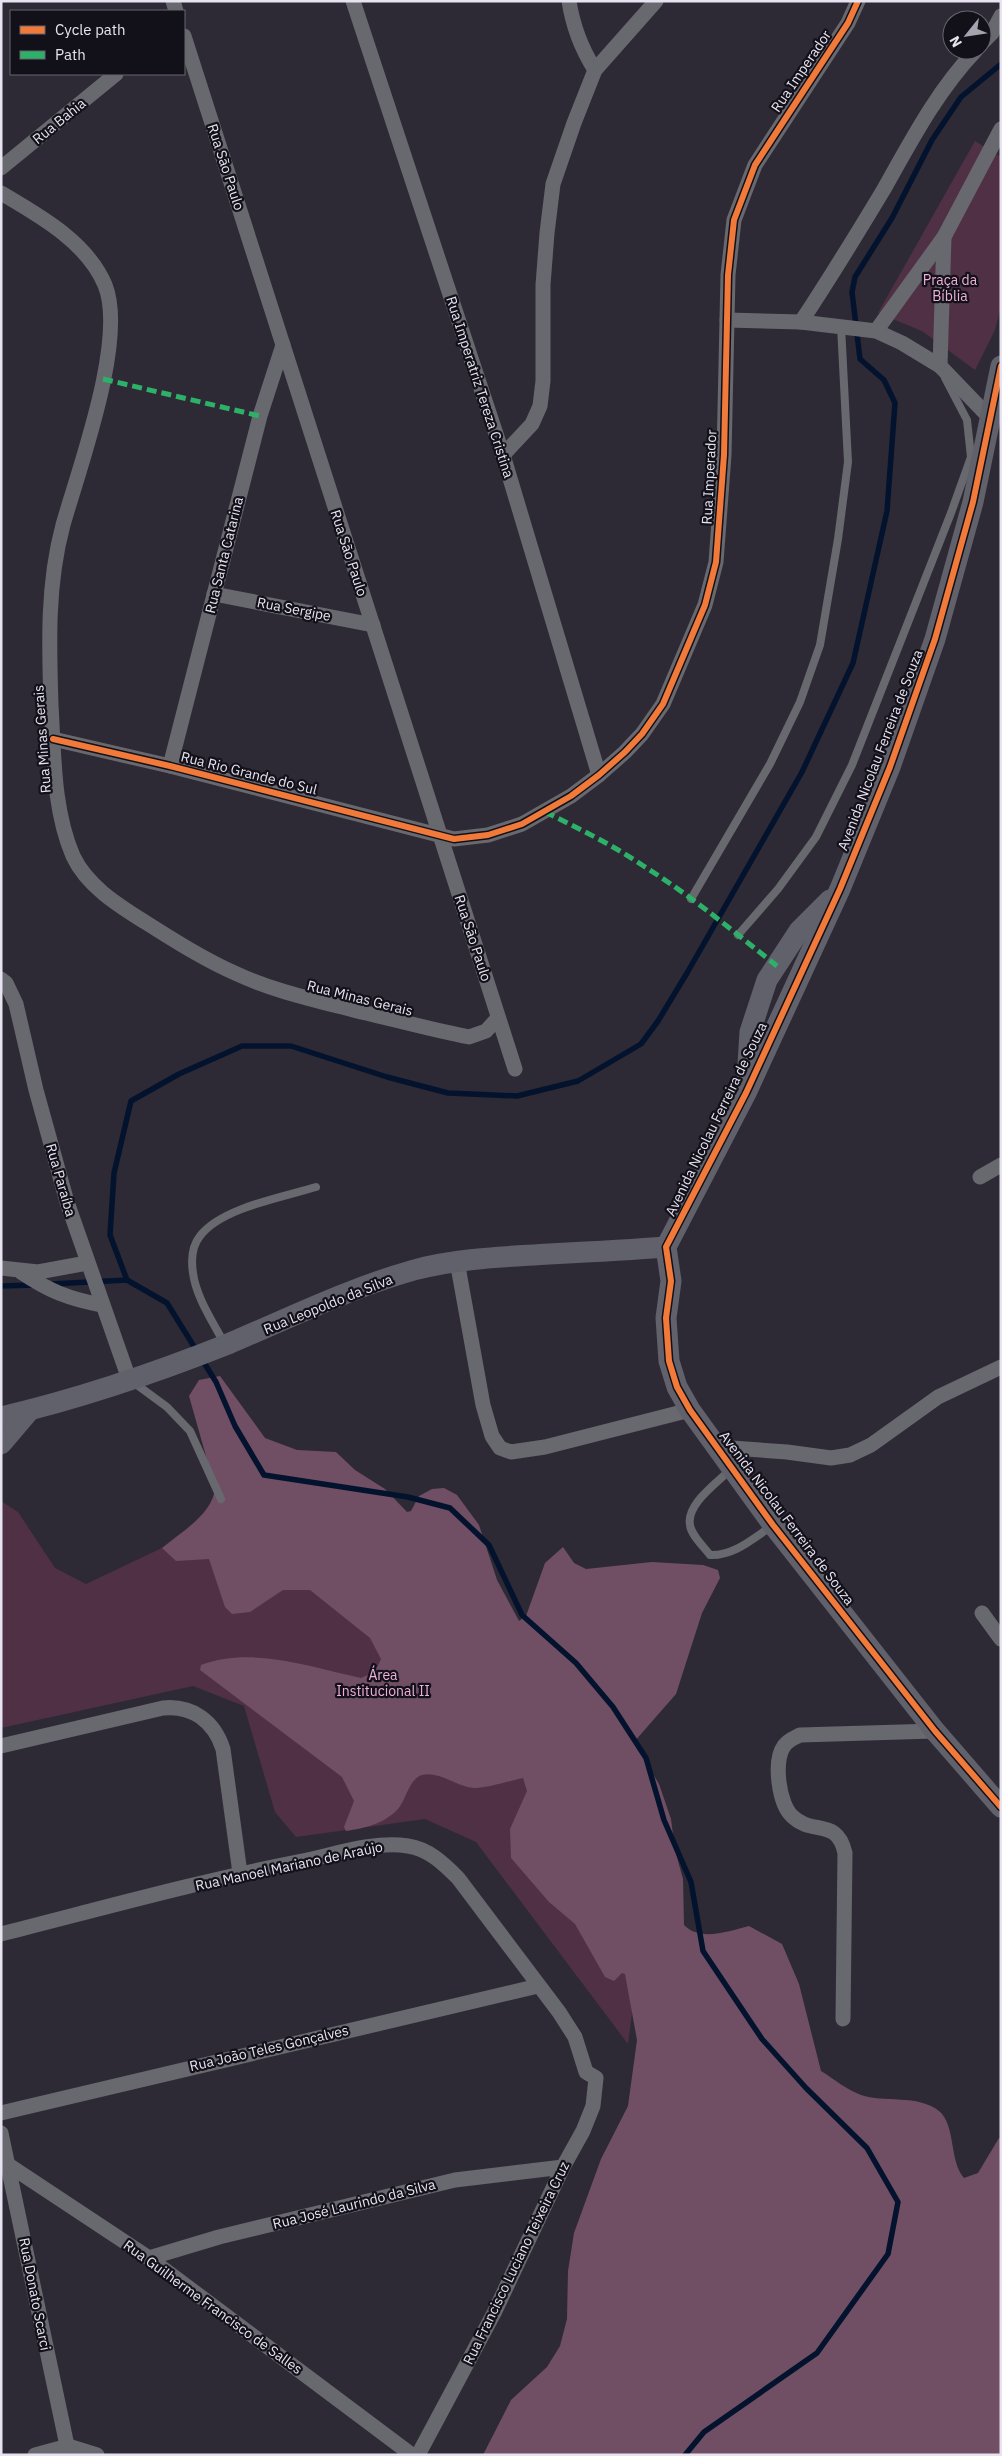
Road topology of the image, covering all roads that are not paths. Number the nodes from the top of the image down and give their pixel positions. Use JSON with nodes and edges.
{"nodes":[{"id":1,"x":354,"y":1,"type":"edge"},
{"id":2,"x":569,"y":1,"type":"edge"},
{"id":3,"x":656,"y":1,"type":"edge"},
{"id":4,"x":858,"y":1,"type":"edge"},
{"id":5,"x":1001,"y":16,"type":"edge"},
{"id":6,"x":992,"y":33,"type":"edge"},
{"id":7,"x":185,"y":39,"type":"edge"},
{"id":8,"x":966,"y":60,"type":"edge"},
{"id":9,"x":595,"y":70,"type":"junction"},
{"id":10,"x":115,"y":75,"type":"edge"},
{"id":11,"x":1001,"y":129,"type":"edge"},
{"id":12,"x":1,"y":168,"type":"edge"},
{"id":13,"x":1,"y":193,"type":"edge"},
{"id":14,"x":944,"y":237,"type":"junction"},
{"id":15,"x":727,"y":320,"type":"junction"},
{"id":16,"x":802,"y":322,"type":"junction"},
{"id":17,"x":841,"y":326,"type":"junction"},
{"id":18,"x":876,"y":331,"type":"junction"},
{"id":19,"x":283,"y":346,"type":"junction"},
{"id":20,"x":935,"y":363,"type":"junction"},
{"id":21,"x":1001,"y":366,"type":"edge"},
{"id":22,"x":990,"y":418,"type":"junction"},
{"id":23,"x":503,"y":455,"type":"junction"},
{"id":24,"x":214,"y":594,"type":"junction"},
{"id":25,"x":373,"y":626,"type":"junction"},
{"id":26,"x":53,"y":739,"type":"junction"},
{"id":27,"x":170,"y":766,"type":"junction"},
{"id":28,"x":599,"y":775,"type":"junction"},
{"id":29,"x":439,"y":834,"type":"junction"},
{"id":30,"x":691,"y":898,"type":"dead end"},
{"id":31,"x":738,"y":935,"type":"dead end"},
{"id":32,"x":1,"y":979,"type":"edge"},
{"id":33,"x":498,"y":1018,"type":"junction"},
{"id":34,"x":515,"y":1069,"type":"dead end"},
{"id":35,"x":1001,"y":1165,"type":"edge"},
{"id":36,"x":980,"y":1177,"type":"dead end"},
{"id":37,"x":316,"y":1187,"type":"dead end"},
{"id":38,"x":666,"y":1247,"type":"junction"},
{"id":39,"x":457,"y":1261,"type":"junction"},
{"id":40,"x":86,"y":1263,"type":"junction"},
{"id":41,"x":1,"y":1268,"type":"edge"},
{"id":42,"x":20,"y":1272,"type":"junction"},
{"id":43,"x":102,"y":1305,"type":"junction"},
{"id":44,"x":225,"y":1345,"type":"junction"},
{"id":45,"x":1001,"y":1367,"type":"edge"},
{"id":46,"x":129,"y":1379,"type":"junction"},
{"id":47,"x":30,"y":1410,"type":"junction"},
{"id":48,"x":690,"y":1410,"type":"junction"},
{"id":49,"x":1,"y":1417,"type":"edge"},
{"id":50,"x":1,"y":1444,"type":"edge"},
{"id":51,"x":718,"y":1447,"type":"junction"},
{"id":52,"x":732,"y":1467,"type":"junction"},
{"id":53,"x":221,"y":1499,"type":"dead end"},
{"id":54,"x":773,"y":1525,"type":"junction"},
{"id":55,"x":982,"y":1613,"type":"dead end"},
{"id":56,"x":1001,"y":1639,"type":"edge"},
{"id":57,"x":934,"y":1731,"type":"junction"},
{"id":58,"x":1,"y":1746,"type":"edge"},
{"id":59,"x":1001,"y":1807,"type":"edge"},
{"id":60,"x":240,"y":1873,"type":"junction"},
{"id":61,"x":1,"y":1934,"type":"edge"},
{"id":62,"x":538,"y":1986,"type":"junction"},
{"id":63,"x":843,"y":2019,"type":"dead end"},
{"id":64,"x":586,"y":2072,"type":"joint"},
{"id":65,"x":1,"y":2112,"type":"edge"},
{"id":66,"x":1,"y":2133,"type":"edge"},
{"id":67,"x":10,"y":2166,"type":"junction"},
{"id":68,"x":563,"y":2167,"type":"junction"},
{"id":69,"x":149,"y":2258,"type":"junction"},
{"id":70,"x":68,"y":2451,"type":"edge"},
{"id":71,"x":35,"y":2455,"type":"edge"},
{"id":72,"x":97,"y":2455,"type":"edge"},
{"id":73,"x":412,"y":2455,"type":"edge"},
{"id":74,"x":418,"y":2455,"type":"edge"}],
"edges":[{"from":1,"to":23,"type":"street","name":"Rua Imperatriz Tereza Cristina"},
{"from":2,"to":9,"type":"street"},
{"from":3,"to":9,"type":"street"},
{"from":4,"to":15,"type":"street","name":"Rua Imperador"},
{"from":5,"to":6,"type":"street"},
{"from":7,"to":19,"type":"street","name":"Rua São Paulo"},
{"from":8,"to":16,"type":"street"},
{"from":9,"to":23,"type":"street"},
{"from":10,"to":12,"type":"street","name":"Rua Bahia"},
{"from":11,"to":14,"type":"street"},
{"from":13,"to":26,"type":"street","name":"Rua Minas Gerais"},
{"from":14,"to":18,"type":"street"},
{"from":14,"to":20,"type":"street"},
{"from":15,"to":16,"type":"street"},
{"from":15,"to":28,"type":"street","name":"Rua Imperador"},
{"from":16,"to":17,"type":"street"},
{"from":17,"to":18,"type":"street"},
{"from":17,"to":30,"type":"lane"},
{"from":18,"to":20,"type":"street"},
{"from":19,"to":24,"type":"street","name":"Rua Santa Catarina"},
{"from":19,"to":25,"type":"street","name":"Rua São Paulo"},
{"from":20,"to":22,"type":"street"},
{"from":20,"to":31,"type":"lane"},
{"from":21,"to":22,"type":"street","name":"Avenida Nicolau Ferreira de Souza"},
{"from":22,"to":38,"type":"street","name":"Avenida Nicolau Ferreira de Souza"},
{"from":23,"to":28,"type":"street","name":"Rua Imperatriz Tereza Cristina"},
{"from":24,"to":25,"type":"street","name":"Rua Sergipe"},
{"from":24,"to":27,"type":"street","name":"Rua Santa Catarina"},
{"from":25,"to":29,"type":"street","name":"Rua São Paulo"},
{"from":26,"to":27,"type":"street","name":"Rua Rio Grande do Sul"},
{"from":26,"to":33,"type":"street","name":"Rua Minas Gerais"},
{"from":27,"to":29,"type":"street","name":"Rua Rio Grande do Sul"},
{"from":28,"to":29,"type":"street","name":"Rua Imperador"},
{"from":29,"to":33,"type":"street","name":"Rua São Paulo"},
{"from":32,"to":40,"type":"street","name":"Rua Paraíba"},
{"from":33,"to":34,"type":"street","name":"Rua São Paulo"},
{"from":35,"to":36,"type":"street"},
{"from":37,"to":44,"type":"lane"},
{"from":38,"to":39,"type":"street","name":"Rua Leopoldo da Silva"},
{"from":38,"to":48,"type":"street","name":"Avenida Nicolau Ferreira de Souza"},
{"from":39,"to":44,"type":"street","name":"Rua Leopoldo da Silva"},
{"from":39,"to":48,"type":"street"},
{"from":40,"to":42,"type":"street"},
{"from":40,"to":43,"type":"street","name":"Rua Paraíba"},
{"from":41,"to":42,"type":"street"},
{"from":42,"to":43,"type":"street"},
{"from":43,"to":46,"type":"street","name":"Rua Paraíba"},
{"from":44,"to":46,"type":"street","name":"Rua Leopoldo da Silva"},
{"from":45,"to":51,"type":"street"},
{"from":46,"to":47,"type":"street","name":"Rua Leopoldo da Silva"},
{"from":46,"to":53,"type":"lane"},
{"from":47,"to":49,"type":"street","name":"Rua Leopoldo da Silva"},
{"from":47,"to":50,"type":"street"},
{"from":48,"to":51,"type":"street","name":"Avenida Nicolau Ferreira de Souza"},
{"from":51,"to":52,"type":"street","name":"Avenida Nicolau Ferreira de Souza"},
{"from":52,"to":54,"type":"street","name":"Avenida Nicolau Ferreira de Souza"},
{"from":52,"to":54,"type":"lane"},
{"from":54,"to":57,"type":"street","name":"Avenida Nicolau Ferreira de Souza"},
{"from":55,"to":56,"type":"street"},
{"from":57,"to":59,"type":"street","name":"Avenida Nicolau Ferreira de Souza"},
{"from":57,"to":63,"type":"street"},
{"from":58,"to":60,"type":"street"},
{"from":60,"to":61,"type":"street","name":"Rua Manoel Mariano de Araújo"},
{"from":60,"to":62,"type":"street","name":"Rua Manoel Mariano de Araújo"},
{"from":62,"to":64,"type":"street","name":"Rua Manoel Mariano de Araújo"},
{"from":62,"to":65,"type":"street","name":"Rua João Teles Gonçalves"},
{"from":64,"to":68,"type":"street","name":"Rua Francisco Luciano Teixeira Cruz"},
{"from":66,"to":67,"type":"street","name":"Rua Donato Scarci"},
{"from":67,"to":69,"type":"street","name":"Rua Guilherme Francisco de Salles"},
{"from":67,"to":70,"type":"street","name":"Rua Donato Scarci"},
{"from":68,"to":69,"type":"street","name":"Rua José Laurindo da Silva"},
{"from":68,"to":74,"type":"street","name":"Rua Francisco Luciano Teixeira Cruz"},
{"from":69,"to":73,"type":"street","name":"Rua Guilherme Francisco de Salles"},
{"from":70,"to":71,"type":"street"},
{"from":70,"to":72,"type":"street"}]}
